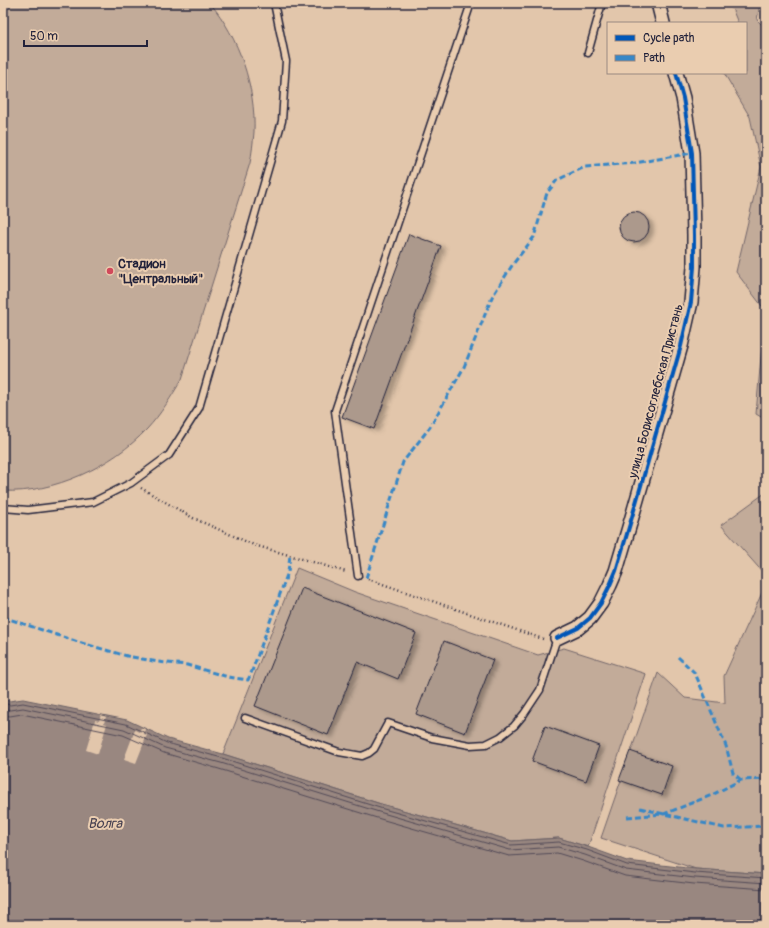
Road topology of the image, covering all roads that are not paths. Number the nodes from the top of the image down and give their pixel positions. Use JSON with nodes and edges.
{"nodes":[{"id":1,"x":274,"y":3,"type":"edge"},
{"id":2,"x":471,"y":3,"type":"edge"},
{"id":3,"x":602,"y":3,"type":"edge"},
{"id":4,"x":658,"y":3,"type":"edge"},
{"id":5,"x":663,"y":22,"type":"edge"},
{"id":6,"x":588,"y":53,"type":"dead end"},
{"id":7,"x":676,"y":74,"type":"edge"},
{"id":8,"x":3,"y":508,"type":"edge"},
{"id":9,"x":358,"y":576,"type":"road end"},
{"id":10,"x":557,"y":638,"type":"joint"},
{"id":11,"x":245,"y":718,"type":"dead end"}],
"edges":[{"from":1,"to":8,"type":"lane"},
{"from":2,"to":9,"type":"lane"},
{"from":3,"to":6,"type":"lane"},
{"from":4,"to":5,"type":"street"},
{"from":7,"to":10,"type":"street","name":"улица Борисоглебская Пристань"},
{"from":10,"to":11,"type":"lane"}]}
